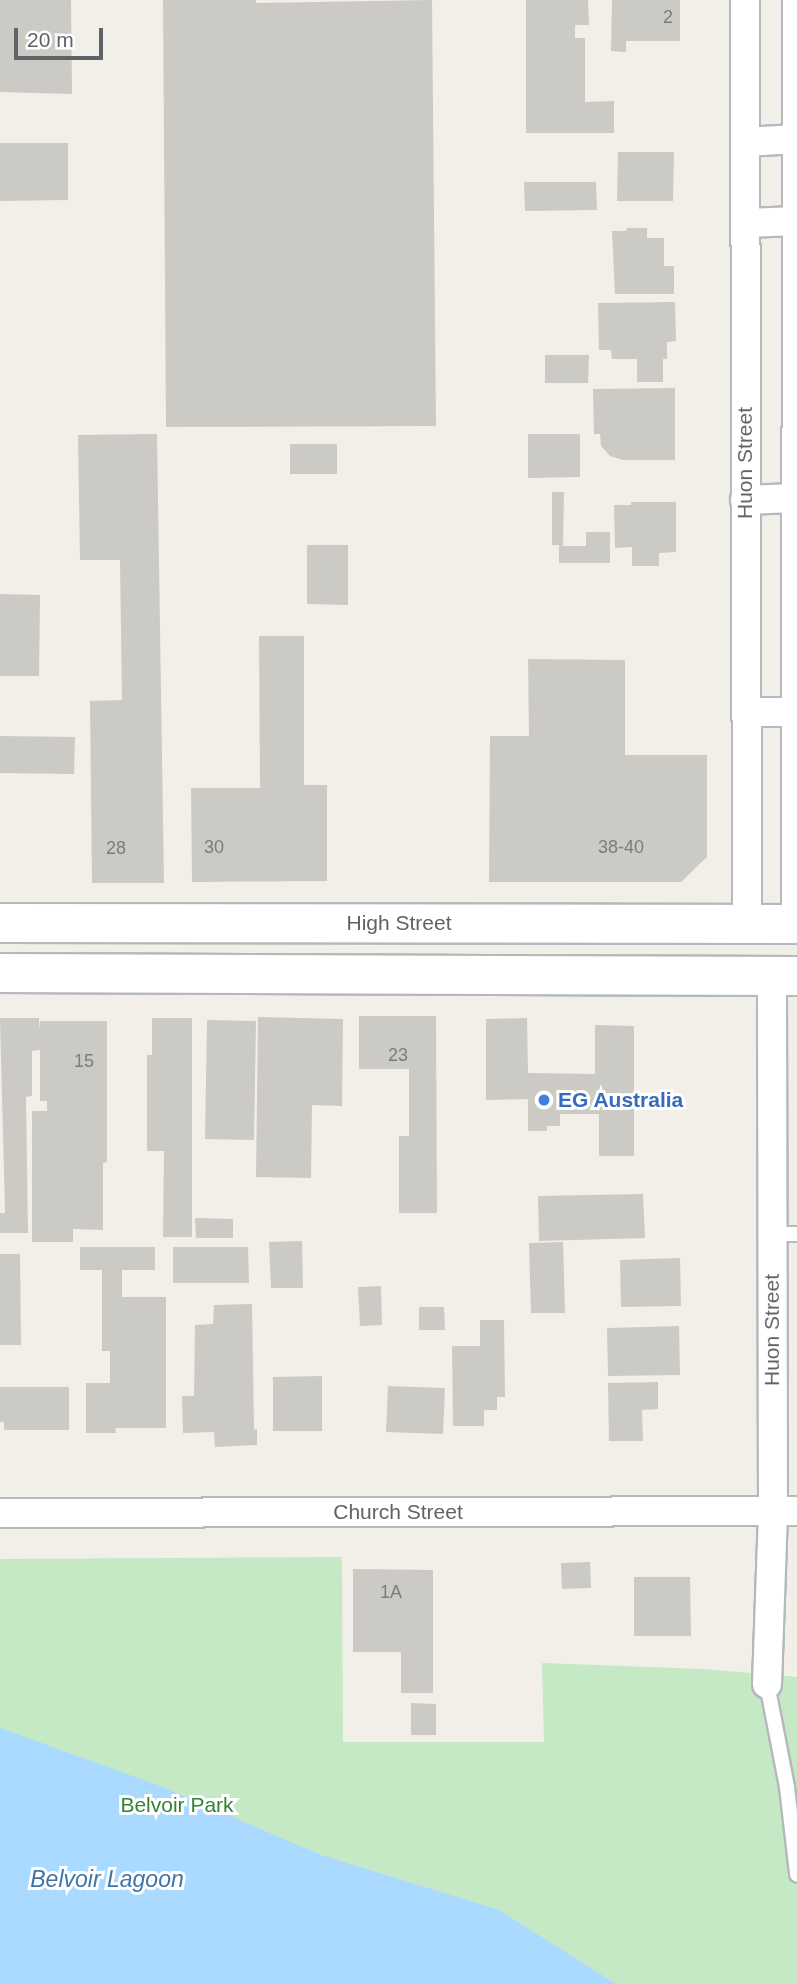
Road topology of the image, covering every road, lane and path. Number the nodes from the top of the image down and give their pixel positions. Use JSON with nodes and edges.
{"nodes":[{"id":1,"x":745,"y":0,"type":"edge"},
{"id":2,"x":797,"y":0,"type":"edge"},
{"id":3,"x":796,"y":139,"type":"edge"},
{"id":4,"x":745,"y":142,"type":"junction"},
{"id":5,"x":796,"y":221,"type":"edge"},
{"id":6,"x":746,"y":223,"type":"junction"},
{"id":7,"x":794,"y":498,"type":"junction"},
{"id":8,"x":745,"y":500,"type":"junction"},
{"id":9,"x":746,"y":712,"type":"junction"},
{"id":10,"x":795,"y":712,"type":"edge"},
{"id":11,"x":0,"y":923,"type":"edge"},
{"id":12,"x":796,"y":924,"type":"edge"},
{"id":13,"x":747,"y":926,"type":"junction"},
{"id":14,"x":0,"y":973,"type":"edge"},
{"id":15,"x":785,"y":976,"type":"edge"},
{"id":16,"x":785,"y":1234,"type":"edge"},
{"id":17,"x":785,"y":1511,"type":"edge"},
{"id":18,"x":0,"y":1513,"type":"edge"},
{"id":19,"x":767,"y":1684,"type":"joint"},
{"id":20,"x":787,"y":1787,"type":"junction"},
{"id":21,"x":797,"y":1805,"type":"edge"},
{"id":22,"x":797,"y":1874,"type":"edge"}],
"edges":[{"from":1,"to":4,"type":"street","name":"Huon Street"},
{"from":2,"to":3,"type":"street"},
{"from":3,"to":4,"type":"street"},
{"from":3,"to":5,"type":"street"},
{"from":4,"to":6,"type":"street","name":"Huon Street"},
{"from":5,"to":6,"type":"street"},
{"from":5,"to":7,"type":"street"},
{"from":6,"to":8,"type":"street","name":"Huon Street"},
{"from":7,"to":8,"type":"street"},
{"from":7,"to":10,"type":"street"},
{"from":8,"to":9,"type":"street","name":"Huon Street"},
{"from":9,"to":10,"type":"street"},
{"from":9,"to":13,"type":"street","name":"Huon Street"},
{"from":10,"to":12,"type":"street"},
{"from":11,"to":13,"type":"main road","name":"High Street"},
{"from":12,"to":13,"type":"main road","name":"High Street"},
{"from":12,"to":15,"type":"main road"},
{"from":13,"to":15,"type":"main road"},
{"from":14,"to":15,"type":"main road"},
{"from":15,"to":16,"type":"street","name":"Huon Street"},
{"from":16,"to":17,"type":"street","name":"Huon Street"},
{"from":17,"to":18,"type":"street","name":"Church Street"},
{"from":17,"to":19,"type":"street","name":"Huon Street"},
{"from":19,"to":20,"type":"lane"},
{"from":20,"to":21,"type":"lane"},
{"from":20,"to":22,"type":"lane"}]}
